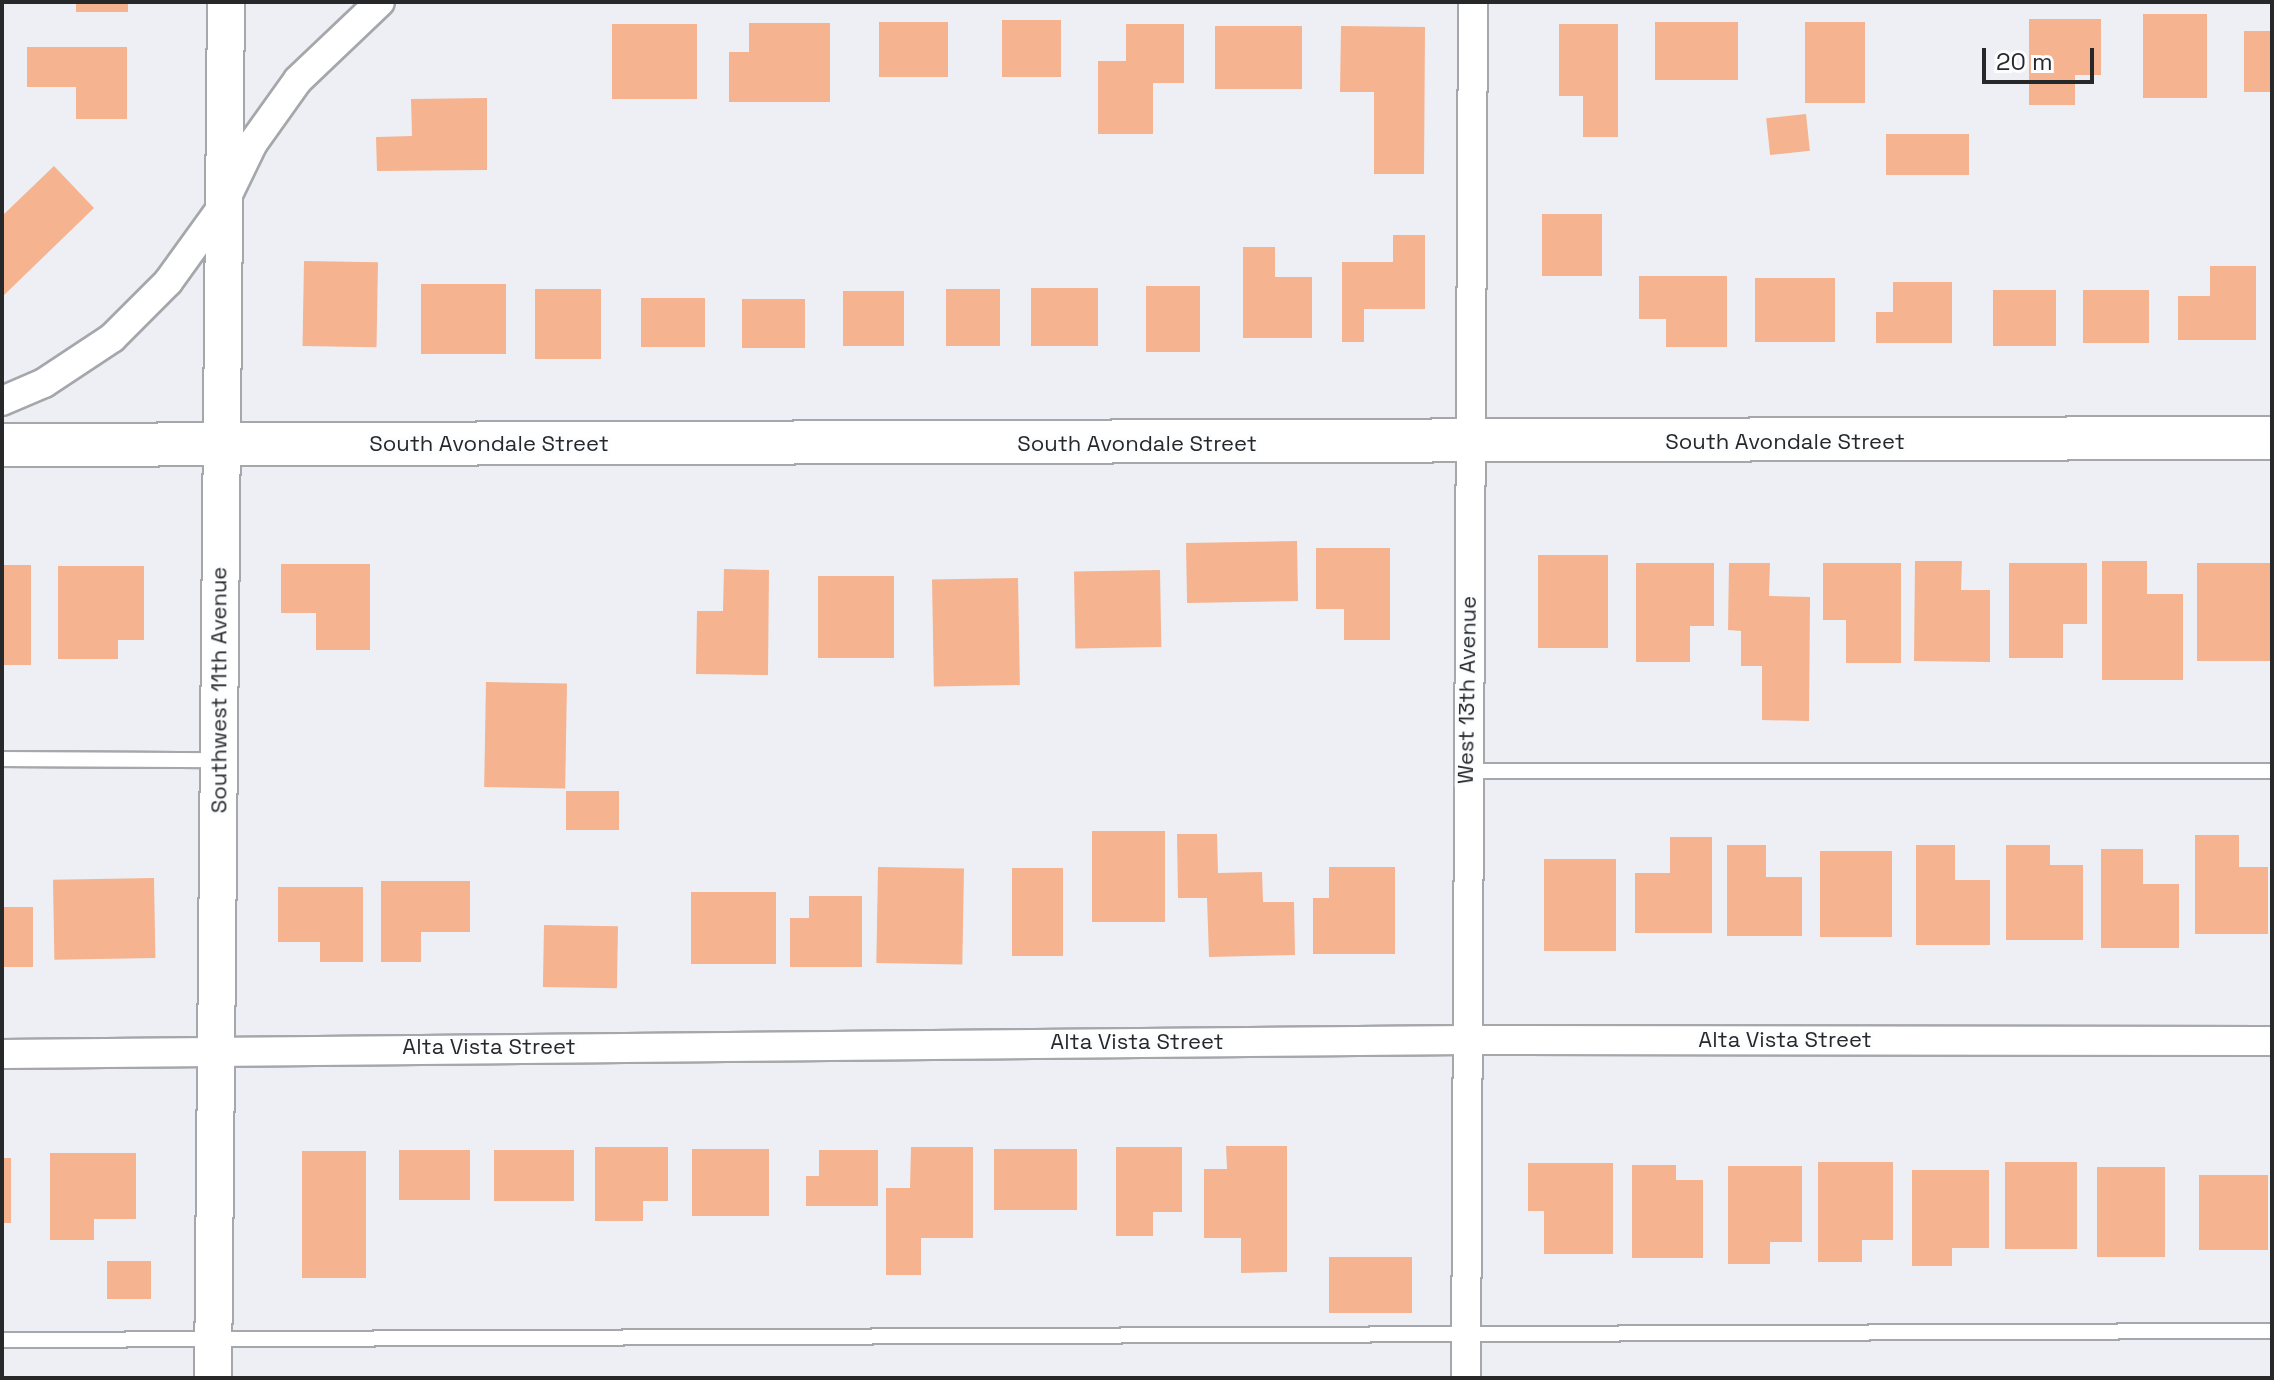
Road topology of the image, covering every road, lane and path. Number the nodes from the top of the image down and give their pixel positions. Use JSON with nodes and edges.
{"nodes":[{"id":1,"x":226,"y":2,"type":"edge"},
{"id":2,"x":380,"y":2,"type":"edge"},
{"id":3,"x":1473,"y":2,"type":"edge"},
{"id":4,"x":222,"y":207,"type":"junction"},
{"id":5,"x":2,"y":401,"type":"edge"},
{"id":6,"x":2272,"y":438,"type":"edge"},
{"id":7,"x":221,"y":443,"type":"junction"},
{"id":8,"x":1473,"y":444,"type":"junction"},
{"id":9,"x":2,"y":445,"type":"edge"},
{"id":10,"x":2,"y":759,"type":"edge"},
{"id":11,"x":219,"y":760,"type":"junction"},
{"id":12,"x":1465,"y":771,"type":"junction"},
{"id":13,"x":2272,"y":771,"type":"edge"},
{"id":14,"x":1465,"y":1040,"type":"junction"},
{"id":15,"x":2272,"y":1041,"type":"edge"},
{"id":16,"x":216,"y":1050,"type":"junction"},
{"id":17,"x":2,"y":1054,"type":"edge"},
{"id":18,"x":1466,"y":1330,"type":"junction"},
{"id":19,"x":2272,"y":1331,"type":"edge"},
{"id":20,"x":214,"y":1338,"type":"junction"},
{"id":21,"x":2,"y":1340,"type":"edge"},
{"id":22,"x":213,"y":1378,"type":"edge"},
{"id":23,"x":1466,"y":1378,"type":"edge"}],
"edges":[{"from":1,"to":4,"type":"street","name":"Southwest 11th Avenue"},
{"from":2,"to":4,"type":"street"},
{"from":3,"to":8,"type":"street","name":"West 13th Avenue"},
{"from":4,"to":5,"type":"street"},
{"from":4,"to":7,"type":"street","name":"Southwest 11th Avenue"},
{"from":6,"to":8,"type":"main road","name":"South Avondale Street"},
{"from":7,"to":8,"type":"main road","name":"South Avondale Street"},
{"from":7,"to":9,"type":"main road","name":"South Avondale Street"},
{"from":7,"to":11,"type":"street","name":"Southwest 11th Avenue"},
{"from":8,"to":12,"type":"street","name":"West 13th Avenue"},
{"from":10,"to":11,"type":"lane"},
{"from":11,"to":16,"type":"street","name":"Southwest 11th Avenue"},
{"from":12,"to":13,"type":"lane"},
{"from":12,"to":14,"type":"street","name":"West 13th Avenue"},
{"from":14,"to":15,"type":"street","name":"Alta Vista Street"},
{"from":14,"to":16,"type":"street","name":"Alta Vista Street"},
{"from":14,"to":18,"type":"street","name":"West 13th Avenue"},
{"from":16,"to":17,"type":"street","name":"Alta Vista Street"},
{"from":16,"to":20,"type":"street","name":"Southwest 11th Avenue"},
{"from":18,"to":19,"type":"lane"},
{"from":18,"to":20,"type":"lane"},
{"from":18,"to":23,"type":"street","name":"West 13th Avenue"},
{"from":20,"to":21,"type":"lane"},
{"from":20,"to":22,"type":"street","name":"Southwest 11th Avenue"}]}
